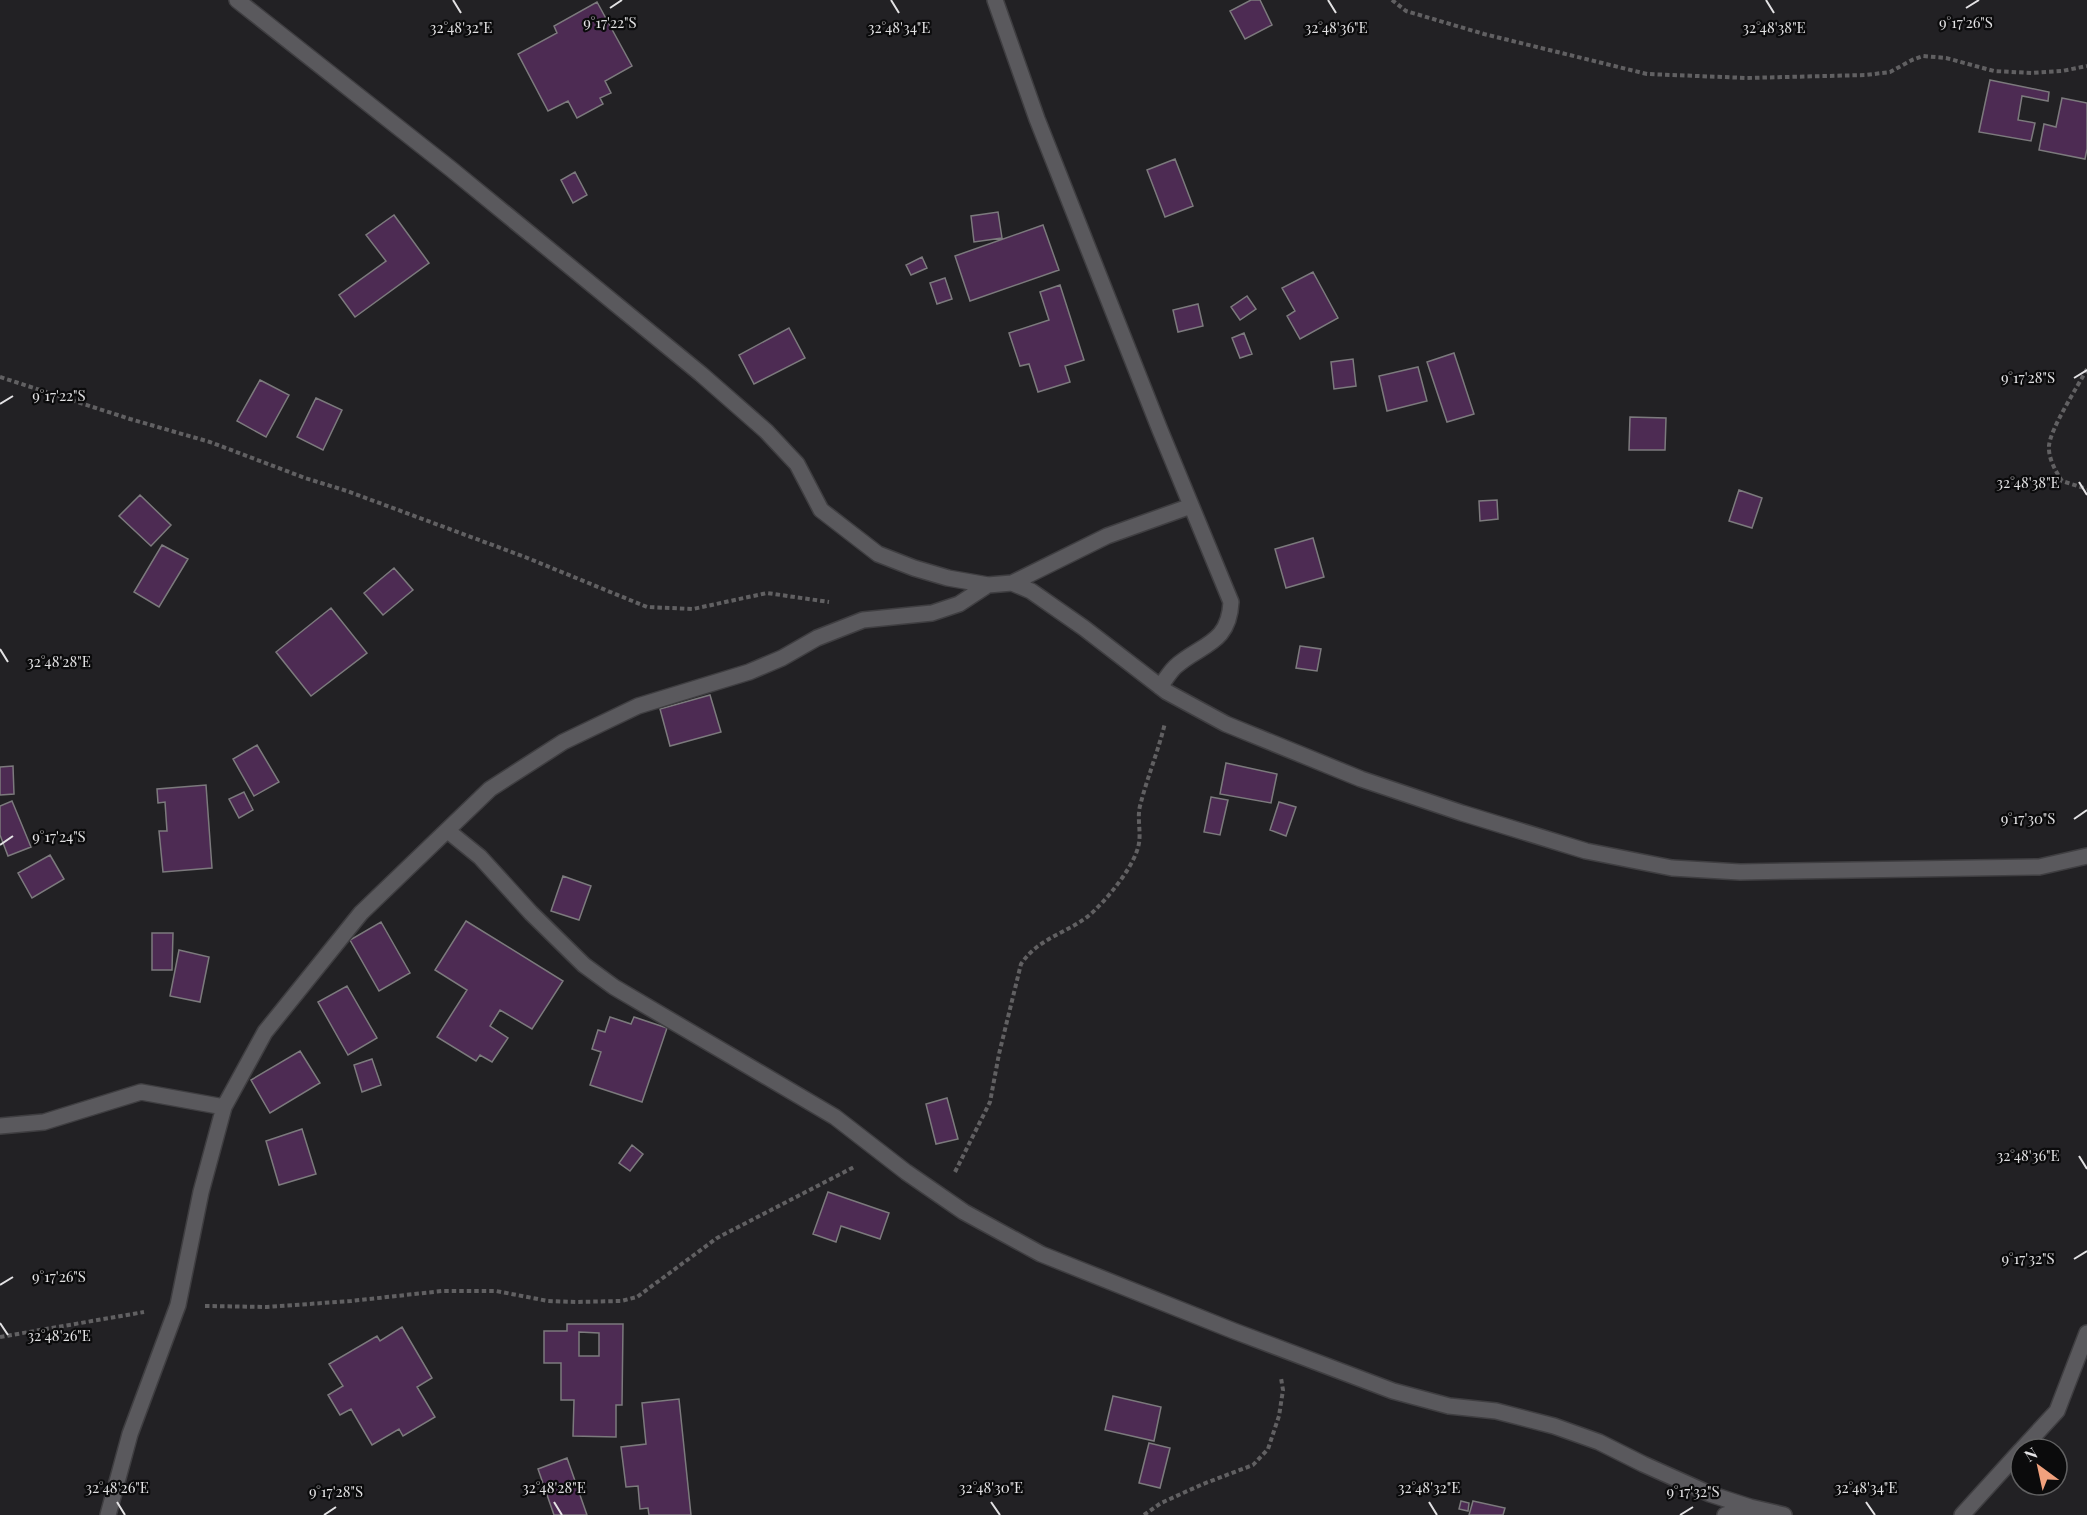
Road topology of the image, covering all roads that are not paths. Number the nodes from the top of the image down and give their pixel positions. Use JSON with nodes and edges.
{"nodes":[{"id":1,"x":237,"y":0,"type":"edge"},
{"id":2,"x":995,"y":0,"type":"edge"},
{"id":3,"x":1191,"y":506,"type":"junction"},
{"id":4,"x":1012,"y":583,"type":"junction"},
{"id":5,"x":988,"y":585,"type":"junction"},
{"id":6,"x":1163,"y":690,"type":"junction"},
{"id":7,"x":448,"y":831,"type":"junction"},
{"id":8,"x":2087,"y":856,"type":"edge"},
{"id":9,"x":224,"y":1107,"type":"junction"},
{"id":10,"x":0,"y":1126,"type":"edge"},
{"id":11,"x":2087,"y":1333,"type":"edge"},
{"id":12,"x":2032,"y":1437,"type":"edge"},
{"id":13,"x":2009,"y":1462,"type":"edge"},
{"id":14,"x":1750,"y":1507,"type":"junction"},
{"id":15,"x":108,"y":1515,"type":"edge"},
{"id":16,"x":1725,"y":1515,"type":"edge"},
{"id":17,"x":1784,"y":1515,"type":"edge"},
{"id":18,"x":1962,"y":1515,"type":"edge"}],
"edges":[{"from":1,"to":5,"type":"street"},
{"from":2,"to":3,"type":"street"},
{"from":3,"to":4,"type":"street"},
{"from":3,"to":6,"type":"street"},
{"from":4,"to":5,"type":"street"},
{"from":4,"to":6,"type":"street"},
{"from":5,"to":7,"type":"street"},
{"from":6,"to":8,"type":"street"},
{"from":7,"to":9,"type":"street"},
{"from":7,"to":14,"type":"street"},
{"from":9,"to":10,"type":"street"},
{"from":9,"to":15,"type":"street"},
{"from":11,"to":12,"type":"street"},
{"from":13,"to":18,"type":"street"},
{"from":14,"to":16,"type":"street"},
{"from":14,"to":17,"type":"street"}]}
